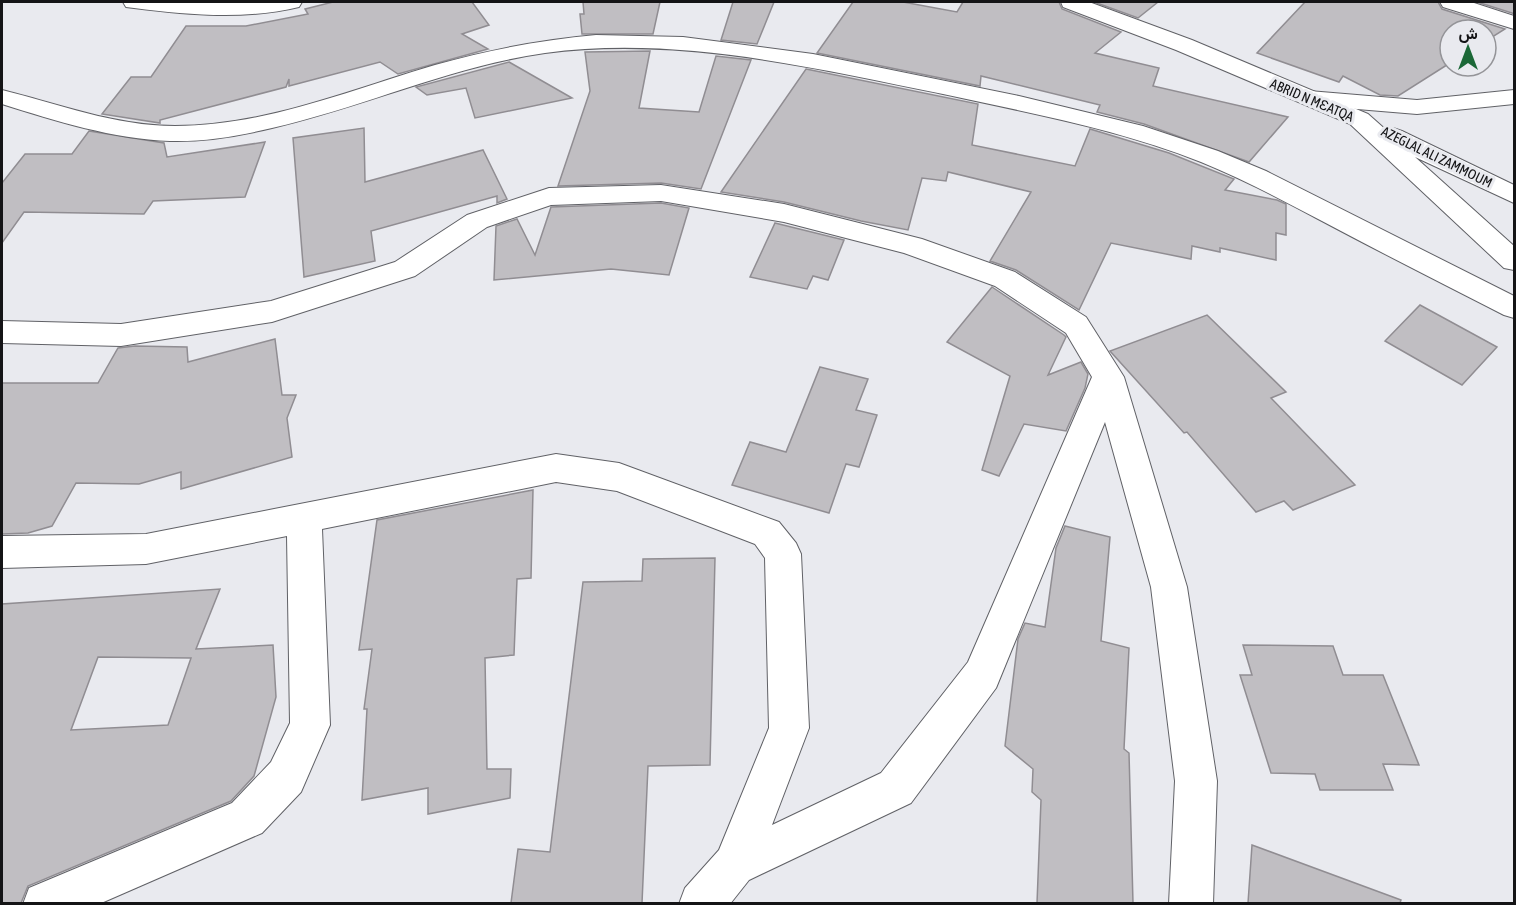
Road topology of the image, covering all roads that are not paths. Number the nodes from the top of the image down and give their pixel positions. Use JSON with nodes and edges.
{"nodes":[{"id":1,"x":134,"y":2,"type":"edge"},
{"id":2,"x":291,"y":2,"type":"edge"},
{"id":3,"x":1071,"y":2,"type":"edge"},
{"id":4,"x":1452,"y":2,"type":"edge"},
{"id":5,"x":1515,"y":23,"type":"edge"},
{"id":6,"x":1515,"y":97,"type":"edge"},
{"id":7,"x":2,"y":98,"type":"edge"},
{"id":8,"x":1309,"y":98,"type":"junction"},
{"id":9,"x":1359,"y":119,"type":"junction"},
{"id":10,"x":1515,"y":195,"type":"edge"},
{"id":11,"x":1515,"y":261,"type":"edge"},
{"id":12,"x":1515,"y":308,"type":"edge"},
{"id":13,"x":2,"y":332,"type":"edge"},
{"id":14,"x":1108,"y":377,"type":"junction"},
{"id":15,"x":304,"y":519,"type":"junction"},
{"id":16,"x":2,"y":552,"type":"edge"},
{"id":17,"x":734,"y":865,"type":"junction"},
{"id":18,"x":45,"y":903,"type":"edge"},
{"id":19,"x":701,"y":903,"type":"edge"},
{"id":20,"x":1191,"y":903,"type":"edge"}],
"edges":[{"from":1,"to":2,"type":"street"},
{"from":3,"to":8,"type":"street","name":"ABRID N MƐATQA"},
{"from":4,"to":5,"type":"street"},
{"from":6,"to":8,"type":"street"},
{"from":7,"to":12,"type":"street"},
{"from":8,"to":9,"type":"street","name":"ABRID N MƐATQA"},
{"from":9,"to":10,"type":"street","name":"AZEGLAL ALI ZAMMOUM"},
{"from":9,"to":11,"type":"street","name":"ABRID N MƐATQA"},
{"from":13,"to":14,"type":"street"},
{"from":14,"to":17,"type":"street"},
{"from":14,"to":20,"type":"street"},
{"from":15,"to":16,"type":"street"},
{"from":15,"to":17,"type":"street"},
{"from":15,"to":18,"type":"street"},
{"from":17,"to":19,"type":"street"}]}
